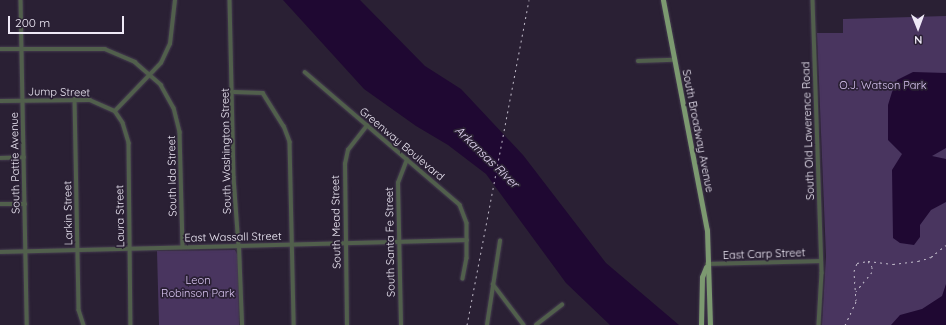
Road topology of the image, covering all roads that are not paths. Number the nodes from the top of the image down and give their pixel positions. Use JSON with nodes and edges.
{"nodes":[{"id":1,"x":21,"y":0,"type":"edge"},
{"id":2,"x":175,"y":0,"type":"edge"},
{"id":3,"x":230,"y":0,"type":"edge"},
{"id":4,"x":662,"y":0,"type":"edge"},
{"id":5,"x":813,"y":0,"type":"edge"},
{"id":6,"x":0,"y":49,"type":"edge"},
{"id":7,"x":22,"y":49,"type":"junction"},
{"id":8,"x":674,"y":60,"type":"junction"},
{"id":9,"x":638,"y":61,"type":"dead end"},
{"id":10,"x":305,"y":72,"type":"dead end"},
{"id":11,"x":151,"y":74,"type":"junction"},
{"id":12,"x":234,"y":92,"type":"junction"},
{"id":13,"x":75,"y":99,"type":"junction"},
{"id":14,"x":23,"y":100,"type":"junction"},
{"id":15,"x":0,"y":101,"type":"edge"},
{"id":16,"x":115,"y":111,"type":"junction"},
{"id":17,"x":367,"y":126,"type":"junction"},
{"id":18,"x":24,"y":157,"type":"junction"},
{"id":19,"x":0,"y":158,"type":"edge"},
{"id":20,"x":407,"y":160,"type":"junction"},
{"id":21,"x":0,"y":204,"type":"edge"},
{"id":22,"x":25,"y":204,"type":"junction"},
{"id":23,"x":467,"y":240,"type":"junction"},
{"id":24,"x":500,"y":241,"type":"dead end"},
{"id":25,"x":399,"y":242,"type":"junction"},
{"id":26,"x":346,"y":243,"type":"junction"},
{"id":27,"x":292,"y":244,"type":"junction"},
{"id":28,"x":239,"y":246,"type":"junction"},
{"id":29,"x":183,"y":247,"type":"junction"},
{"id":30,"x":130,"y":248,"type":"junction"},
{"id":31,"x":78,"y":250,"type":"junction"},
{"id":32,"x":26,"y":251,"type":"junction"},
{"id":33,"x":0,"y":252,"type":"edge"},
{"id":34,"x":821,"y":261,"type":"junction"},
{"id":35,"x":706,"y":266,"type":"junction"},
{"id":36,"x":462,"y":279,"type":"dead end"},
{"id":37,"x":493,"y":284,"type":"junction"},
{"id":38,"x":562,"y":306,"type":"dead end"},
{"id":39,"x":26,"y":325,"type":"edge"},
{"id":40,"x":84,"y":325,"type":"edge"},
{"id":41,"x":131,"y":325,"type":"edge"},
{"id":42,"x":242,"y":325,"type":"edge"},
{"id":43,"x":294,"y":325,"type":"edge"},
{"id":44,"x":347,"y":325,"type":"edge"},
{"id":45,"x":401,"y":325,"type":"edge"},
{"id":46,"x":487,"y":325,"type":"edge"},
{"id":47,"x":524,"y":325,"type":"edge"},
{"id":48,"x":536,"y":325,"type":"edge"},
{"id":49,"x":701,"y":325,"type":"edge"},
{"id":50,"x":710,"y":325,"type":"edge"},
{"id":51,"x":819,"y":325,"type":"edge"}],
"edges":[{"from":1,"to":7,"type":"street","name":"South Pattie Avenue"},
{"from":2,"to":11,"type":"street"},
{"from":3,"to":12,"type":"street","name":"South Washington Street"},
{"from":4,"to":8,"type":"main road","name":"South Broadway Avenue"},
{"from":5,"to":34,"type":"street","name":"South Old Lawerence Road"},
{"from":6,"to":7,"type":"street","name":"South Ida Street"},
{"from":7,"to":11,"type":"street","name":"South Ida Street"},
{"from":7,"to":14,"type":"street","name":"South Pattie Avenue"},
{"from":8,"to":9,"type":"street"},
{"from":8,"to":35,"type":"main road","name":"South Broadway Avenue"},
{"from":10,"to":17,"type":"street","name":"Greenway Boulevard"},
{"from":11,"to":16,"type":"street"},
{"from":11,"to":29,"type":"street","name":"South Ida Street"},
{"from":12,"to":27,"type":"street"},
{"from":12,"to":28,"type":"street","name":"South Washington Street"},
{"from":13,"to":14,"type":"street","name":"Jump Street"},
{"from":13,"to":16,"type":"street","name":"Jump Street"},
{"from":13,"to":31,"type":"street","name":"Larkin Street"},
{"from":14,"to":15,"type":"street","name":"Jump Street"},
{"from":14,"to":18,"type":"street","name":"South Pattie Avenue"},
{"from":16,"to":30,"type":"street","name":"Laura Street"},
{"from":17,"to":20,"type":"street","name":"Greenway Boulevard"},
{"from":17,"to":26,"type":"street","name":"South Mead Street"},
{"from":18,"to":19,"type":"street"},
{"from":18,"to":22,"type":"street","name":"South Pattie Avenue"},
{"from":20,"to":23,"type":"street","name":"Greenway Boulevard"},
{"from":20,"to":25,"type":"street","name":"South Santa Fe Street"},
{"from":21,"to":22,"type":"street"},
{"from":22,"to":32,"type":"street","name":"South Pattie Avenue"},
{"from":23,"to":25,"type":"street","name":"East Wassall Street"},
{"from":23,"to":36,"type":"street","name":"Greenway Boulevard"},
{"from":24,"to":37,"type":"street"},
{"from":25,"to":26,"type":"street","name":"East Wassall Street"},
{"from":25,"to":45,"type":"street","name":"South Santa Fe Street"},
{"from":26,"to":27,"type":"street","name":"East Wassall Street"},
{"from":26,"to":44,"type":"street","name":"South Mead Street"},
{"from":27,"to":28,"type":"street","name":"East Wassall Street"},
{"from":27,"to":43,"type":"street"},
{"from":28,"to":29,"type":"street","name":"East Wassall Street"},
{"from":28,"to":42,"type":"street","name":"South Washington Street"},
{"from":29,"to":30,"type":"street","name":"East Wassall Street"},
{"from":30,"to":31,"type":"street","name":"East Wassall Street"},
{"from":30,"to":41,"type":"street","name":"Laura Street"},
{"from":31,"to":32,"type":"street","name":"East Wassall Street"},
{"from":31,"to":40,"type":"street","name":"Larkin Street"},
{"from":32,"to":33,"type":"street","name":"East Wassall Street"},
{"from":32,"to":39,"type":"street","name":"South Pattie Avenue"},
{"from":34,"to":35,"type":"street","name":"East Carp Street"},
{"from":34,"to":51,"type":"street","name":"South Old Lawerence Road"},
{"from":35,"to":49,"type":"main road","name":"South Broadway Avenue"},
{"from":35,"to":50,"type":"main road","name":"South Broadway Avenue"},
{"from":37,"to":46,"type":"street"},
{"from":37,"to":47,"type":"street"},
{"from":38,"to":48,"type":"street"}]}
